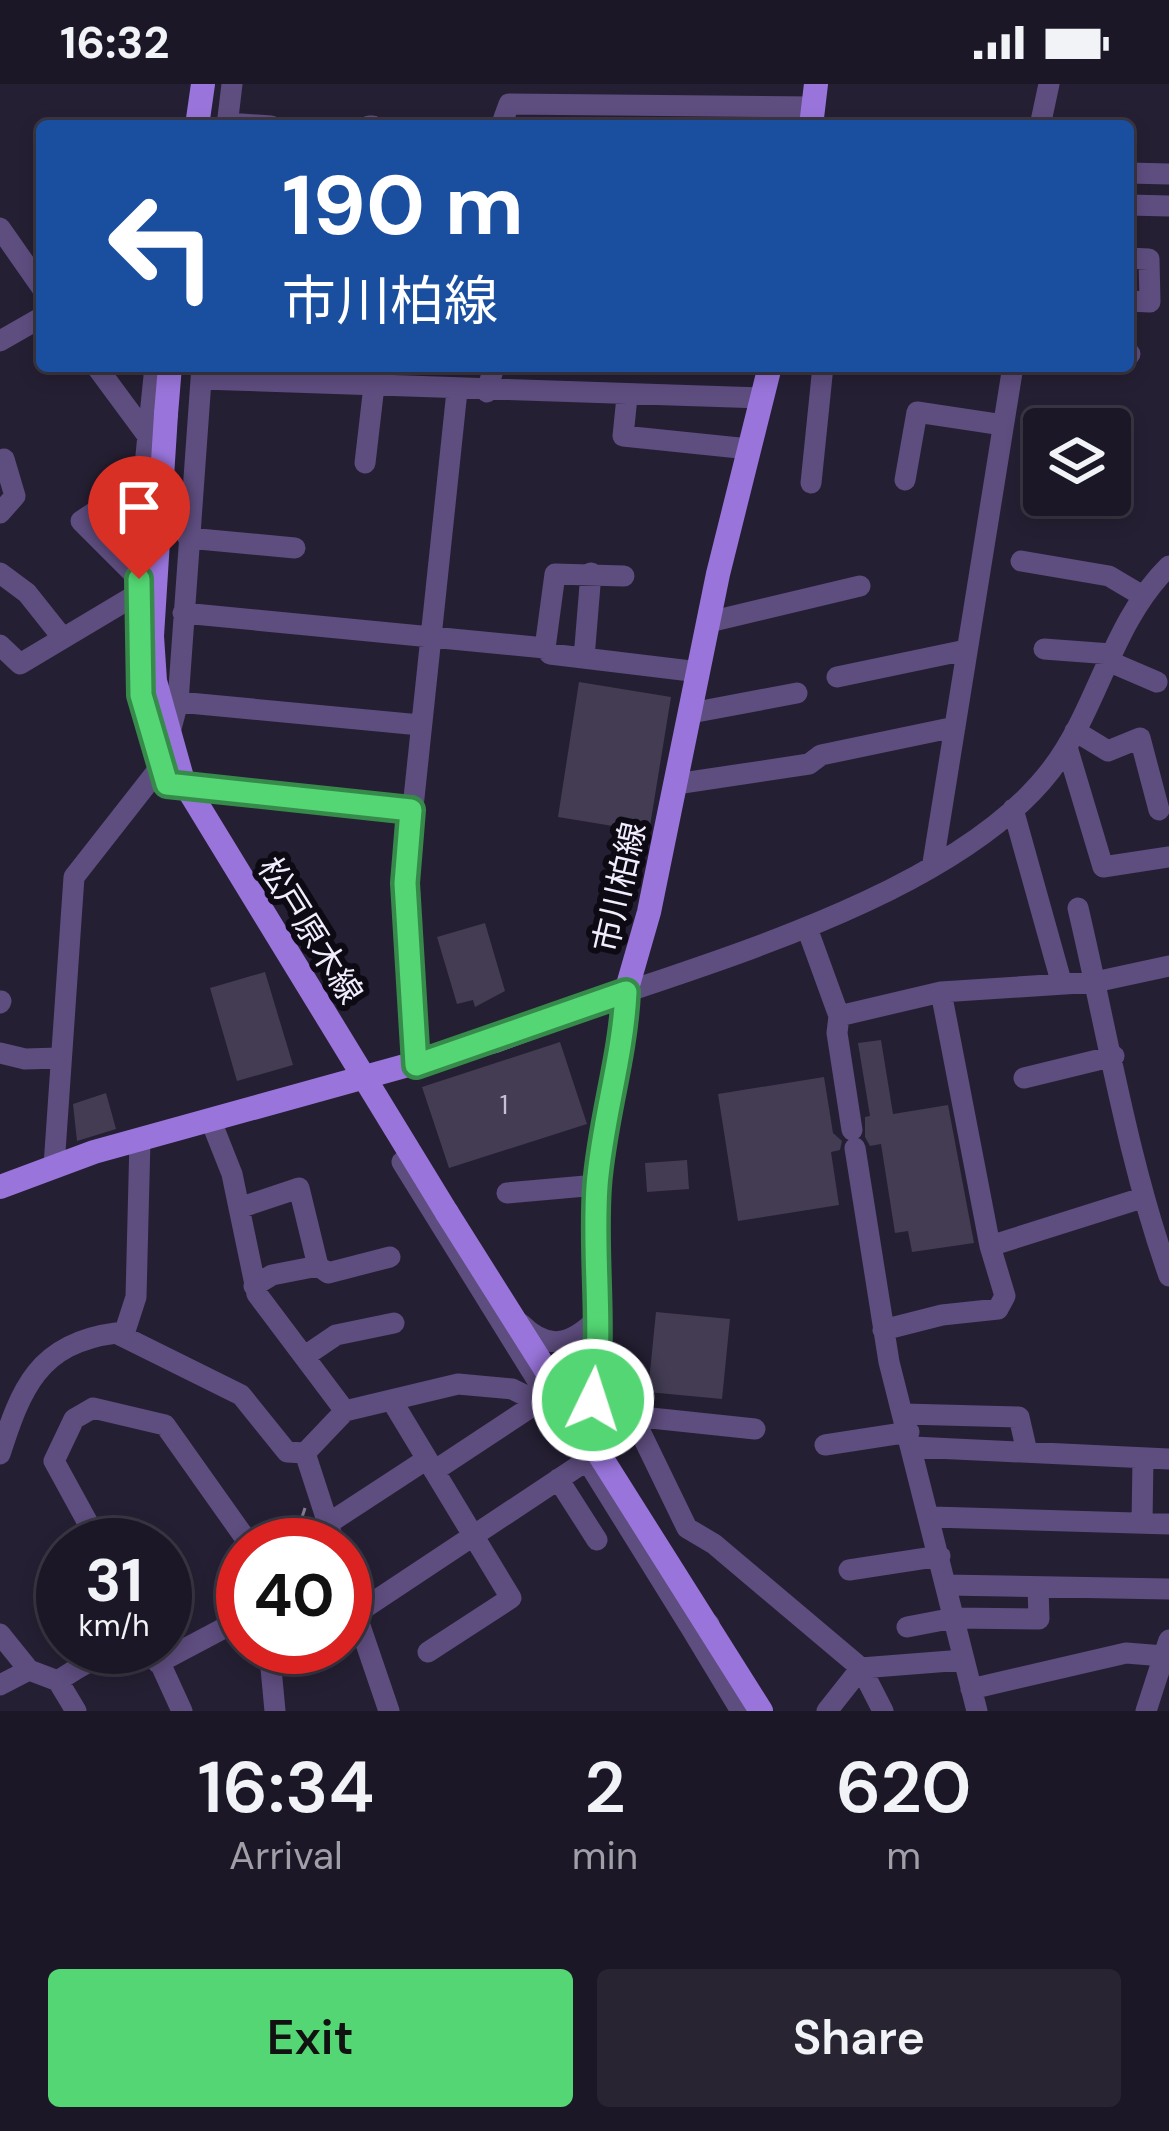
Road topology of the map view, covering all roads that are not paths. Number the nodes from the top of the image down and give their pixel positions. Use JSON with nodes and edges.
{"nodes":[{"id":1,"x":203,"y":84,"type":"edge"},
{"id":2,"x":232,"y":84,"type":"edge"},
{"id":3,"x":1049,"y":84,"type":"edge"},
{"id":4,"x":813,"y":106,"type":"edge"},
{"id":5,"x":198,"y":120,"type":"edge"},
{"id":6,"x":228,"y":120,"type":"edge"},
{"id":7,"x":503,"y":120,"type":"edge"},
{"id":8,"x":1041,"y":120,"type":"edge"},
{"id":9,"x":1134,"y":173,"type":"edge"},
{"id":10,"x":1169,"y":174,"type":"edge"},
{"id":11,"x":1134,"y":205,"type":"edge"},
{"id":12,"x":1169,"y":206,"type":"edge"},
{"id":13,"x":0,"y":228,"type":"edge"},
{"id":14,"x":1134,"y":258,"type":"edge"},
{"id":15,"x":36,"y":279,"type":"edge"},
{"id":16,"x":1134,"y":301,"type":"edge"},
{"id":17,"x":36,"y":320,"type":"edge"},
{"id":18,"x":0,"y":341,"type":"edge"},
{"id":19,"x":100,"y":372,"type":"edge"},
{"id":20,"x":156,"y":372,"type":"edge"},
{"id":21,"x":168,"y":372,"type":"edge"},
{"id":22,"x":202,"y":372,"type":"edge"},
{"id":23,"x":492,"y":372,"type":"edge"},
{"id":24,"x":768,"y":372,"type":"edge"},
{"id":25,"x":822,"y":372,"type":"edge"},
{"id":26,"x":1011,"y":372,"type":"edge"},
{"id":27,"x":374,"y":386,"type":"junction"},
{"id":28,"x":457,"y":391,"type":"junction"},
{"id":29,"x":487,"y":392,"type":"junction"},
{"id":30,"x":627,"y":398,"type":"junction"},
{"id":31,"x":762,"y":398,"type":"junction"},
{"id":32,"x":120,"y":401,"type":"junction"},
{"id":33,"x":159,"y":405,"type":"junction"},
{"id":34,"x":1003,"y":425,"type":"junction"},
{"id":35,"x":147,"y":435,"type":"junction"},
{"id":36,"x":749,"y":449,"type":"junction"},
{"id":37,"x":0,"y":460,"type":"edge"},
{"id":38,"x":365,"y":463,"type":"dead end"},
{"id":39,"x":145,"y":479,"type":"junction"},
{"id":40,"x":904,"y":480,"type":"dead end"},
{"id":41,"x":811,"y":483,"type":"dead end"},
{"id":42,"x":0,"y":513,"type":"edge"},
{"id":43,"x":188,"y":538,"type":"junction"},
{"id":44,"x":295,"y":548,"type":"dead end"},
{"id":45,"x":1021,"y":561,"type":"dead end"},
{"id":46,"x":1169,"y":566,"type":"edge"},
{"id":47,"x":0,"y":573,"type":"edge"},
{"id":48,"x":592,"y":573,"type":"junction"},
{"id":49,"x":624,"y":576,"type":"dead end"},
{"id":50,"x":139,"y":586,"type":"junction"},
{"id":51,"x":860,"y":586,"type":"dead end"},
{"id":52,"x":1141,"y":595,"type":"junction"},
{"id":53,"x":183,"y":617,"type":"junction"},
{"id":54,"x":709,"y":622,"type":"junction"},
{"id":55,"x":137,"y":626,"type":"junction"},
{"id":56,"x":62,"y":638,"type":"junction"},
{"id":57,"x":430,"y":638,"type":"junction"},
{"id":58,"x":0,"y":645,"type":"edge"},
{"id":59,"x":545,"y":648,"type":"junction"},
{"id":60,"x":1044,"y":649,"type":"dead end"},
{"id":61,"x":966,"y":650,"type":"junction"},
{"id":62,"x":584,"y":658,"type":"junction"},
{"id":63,"x":1110,"y":658,"type":"junction"},
{"id":64,"x":699,"y":672,"type":"junction"},
{"id":65,"x":836,"y":677,"type":"dead end"},
{"id":66,"x":1157,"y":682,"type":"dead end"},
{"id":67,"x":797,"y":693,"type":"dead end"},
{"id":68,"x":178,"y":702,"type":"junction"},
{"id":69,"x":691,"y":713,"type":"junction"},
{"id":70,"x":421,"y":725,"type":"junction"},
{"id":71,"x":955,"y":727,"type":"junction"},
{"id":72,"x":1071,"y":739,"type":"junction"},
{"id":73,"x":161,"y":766,"type":"junction"},
{"id":74,"x":676,"y":784,"type":"junction"},
{"id":75,"x":1013,"y":808,"type":"junction"},
{"id":76,"x":411,"y":810,"type":"junction"},
{"id":77,"x":1159,"y":810,"type":"dead end"},
{"id":78,"x":1169,"y":857,"type":"edge"},
{"id":79,"x":933,"y":863,"type":"junction"},
{"id":80,"x":1078,"y":908,"type":"dead end"},
{"id":81,"x":807,"y":928,"type":"junction"},
{"id":82,"x":1169,"y":967,"type":"edge"},
{"id":83,"x":1061,"y":981,"type":"junction"},
{"id":84,"x":1095,"y":982,"type":"junction"},
{"id":85,"x":626,"y":992,"type":"junction"},
{"id":86,"x":941,"y":992,"type":"junction"},
{"id":87,"x":839,"y":1016,"type":"junction"},
{"id":88,"x":0,"y":1053,"type":"edge"},
{"id":89,"x":1114,"y":1056,"type":"junction"},
{"id":90,"x":59,"y":1058,"type":"junction"},
{"id":91,"x":416,"y":1065,"type":"junction"},
{"id":92,"x":1024,"y":1078,"type":"dead end"},
{"id":93,"x":211,"y":1121,"type":"junction"},
{"id":94,"x":140,"y":1140,"type":"junction"},
{"id":95,"x":402,"y":1162,"type":"dead end"},
{"id":96,"x":54,"y":1166,"type":"junction"},
{"id":97,"x":597,"y":1185,"type":"junction"},
{"id":98,"x":0,"y":1187,"type":"edge"},
{"id":99,"x":507,"y":1193,"type":"dead end"},
{"id":100,"x":239,"y":1208,"type":"junction"},
{"id":101,"x":1153,"y":1210,"type":"edge"},
{"id":102,"x":990,"y":1246,"type":"junction"},
{"id":103,"x":390,"y":1257,"type":"dead end"},
{"id":104,"x":318,"y":1266,"type":"junction"},
{"id":105,"x":1169,"y":1276,"type":"edge"},
{"id":106,"x":254,"y":1286,"type":"junction"},
{"id":107,"x":512,"y":1315,"type":"junction"},
{"id":108,"x":596,"y":1321,"type":"junction"},
{"id":109,"x":394,"y":1323,"type":"dead end"},
{"id":110,"x":883,"y":1330,"type":"junction"},
{"id":111,"x":124,"y":1334,"type":"junction"},
{"id":112,"x":305,"y":1356,"type":"junction"},
{"id":113,"x":621,"y":1392,"type":"dead end"},
{"id":114,"x":392,"y":1401,"type":"junction"},
{"id":115,"x":545,"y":1406,"type":"junction"},
{"id":116,"x":345,"y":1411,"type":"junction"},
{"id":117,"x":632,"y":1416,"type":"junction"},
{"id":118,"x":581,"y":1419,"type":"junction"},
{"id":119,"x":755,"y":1429,"type":"dead end"},
{"id":120,"x":908,"y":1431,"type":"junction"},
{"id":121,"x":825,"y":1444,"type":"dead end"},
{"id":122,"x":305,"y":1453,"type":"junction"},
{"id":123,"x":1027,"y":1453,"type":"junction"},
{"id":124,"x":0,"y":1454,"type":"edge"},
{"id":125,"x":1143,"y":1458,"type":"junction"},
{"id":126,"x":1169,"y":1459,"type":"edge"},
{"id":127,"x":586,"y":1461,"type":"junction"},
{"id":128,"x":430,"y":1465,"type":"junction"},
{"id":129,"x":558,"y":1479,"type":"junction"},
{"id":130,"x":932,"y":1516,"type":"junction"},
{"id":131,"x":85,"y":1518,"type":"edge"},
{"id":132,"x":231,"y":1518,"type":"edge"},
{"id":133,"x":327,"y":1518,"type":"edge"},
{"id":134,"x":355,"y":1518,"type":"edge"},
{"id":135,"x":1142,"y":1523,"type":"junction"},
{"id":136,"x":1169,"y":1524,"type":"edge"},
{"id":137,"x":473,"y":1533,"type":"junction"},
{"id":138,"x":597,"y":1540,"type":"dead end"},
{"id":139,"x":940,"y":1556,"type":"junction"},
{"id":140,"x":849,"y":1570,"type":"dead end"},
{"id":141,"x":946,"y":1585,"type":"junction"},
{"id":142,"x":1039,"y":1587,"type":"junction"},
{"id":143,"x":1169,"y":1589,"type":"edge"},
{"id":144,"x":372,"y":1603,"type":"edge"},
{"id":145,"x":954,"y":1618,"type":"junction"},
{"id":146,"x":907,"y":1627,"type":"dead end"},
{"id":147,"x":702,"y":1629,"type":"junction"},
{"id":148,"x":0,"y":1634,"type":"edge"},
{"id":149,"x":1167,"y":1648,"type":"edge"},
{"id":150,"x":428,"y":1652,"type":"dead end"},
{"id":151,"x":963,"y":1660,"type":"junction"},
{"id":152,"x":372,"y":1664,"type":"edge"},
{"id":153,"x":861,"y":1669,"type":"junction"},
{"id":154,"x":28,"y":1670,"type":"junction"},
{"id":155,"x":68,"y":1674,"type":"edge"},
{"id":156,"x":165,"y":1674,"type":"edge"},
{"id":157,"x":272,"y":1674,"type":"edge"},
{"id":158,"x":58,"y":1681,"type":"junction"},
{"id":159,"x":0,"y":1685,"type":"edge"},
{"id":160,"x":974,"y":1700,"type":"edge"},
{"id":161,"x":76,"y":1711,"type":"edge"},
{"id":162,"x":182,"y":1711,"type":"edge"},
{"id":163,"x":275,"y":1711,"type":"edge"},
{"id":164,"x":389,"y":1711,"type":"edge"},
{"id":165,"x":741,"y":1711,"type":"edge"},
{"id":166,"x":761,"y":1711,"type":"edge"},
{"id":167,"x":827,"y":1711,"type":"edge"},
{"id":168,"x":884,"y":1711,"type":"edge"},
{"id":169,"x":1146,"y":1711,"type":"edge"}],
"edges":[{"from":1,"to":5,"type":"main road"},
{"from":2,"to":6,"type":"street"},
{"from":3,"to":8,"type":"street"},
{"from":4,"to":7,"type":"street"},
{"from":9,"to":10,"type":"street"},
{"from":11,"to":12,"type":"street"},
{"from":13,"to":15,"type":"street"},
{"from":14,"to":16,"type":"street"},
{"from":17,"to":18,"type":"street"},
{"from":19,"to":32,"type":"street"},
{"from":20,"to":33,"type":"street"},
{"from":21,"to":33,"type":"main road","name":"松戸原木線"},
{"from":22,"to":27,"type":"street"},
{"from":22,"to":43,"type":"street"},
{"from":23,"to":29,"type":"street"},
{"from":24,"to":31,"type":"main road","name":"市川柏線"},
{"from":25,"to":41,"type":"street"},
{"from":26,"to":34,"type":"street"},
{"from":27,"to":28,"type":"street"},
{"from":27,"to":38,"type":"street"},
{"from":28,"to":29,"type":"street"},
{"from":28,"to":57,"type":"street"},
{"from":29,"to":30,"type":"street"},
{"from":30,"to":31,"type":"street"},
{"from":30,"to":36,"type":"street"},
{"from":31,"to":36,"type":"main road","name":"市川柏線"},
{"from":32,"to":33,"type":"street"},
{"from":32,"to":35,"type":"street"},
{"from":33,"to":35,"type":"street"},
{"from":33,"to":107,"type":"main road","name":"松戸原木線","bridge":true},
{"from":34,"to":40,"type":"street"},
{"from":34,"to":61,"type":"street"},
{"from":35,"to":39,"type":"street"},
{"from":36,"to":54,"type":"main road","name":"市川柏線"},
{"from":37,"to":42,"type":"street"},
{"from":39,"to":50,"type":"street"},
{"from":39,"to":50,"type":"street"},
{"from":43,"to":44,"type":"street"},
{"from":43,"to":53,"type":"street"},
{"from":45,"to":52,"type":"street"},
{"from":46,"to":52,"type":"street"},
{"from":47,"to":56,"type":"street"},
{"from":48,"to":49,"type":"street"},
{"from":48,"to":59,"type":"street"},
{"from":48,"to":62,"type":"street"},
{"from":50,"to":55,"type":"street"},
{"from":50,"to":56,"type":"street"},
{"from":51,"to":54,"type":"street"},
{"from":52,"to":63,"type":"street"},
{"from":53,"to":55,"type":"street"},
{"from":53,"to":57,"type":"street"},
{"from":53,"to":68,"type":"street"},
{"from":54,"to":64,"type":"main road","name":"市川柏線"},
{"from":55,"to":73,"type":"street"},
{"from":56,"to":58,"type":"street"},
{"from":57,"to":59,"type":"street"},
{"from":57,"to":70,"type":"street"},
{"from":59,"to":62,"type":"street"},
{"from":60,"to":63,"type":"street"},
{"from":61,"to":65,"type":"street"},
{"from":61,"to":71,"type":"street"},
{"from":62,"to":64,"type":"street"},
{"from":63,"to":66,"type":"street"},
{"from":63,"to":72,"type":"street"},
{"from":64,"to":69,"type":"main road","name":"市川柏線"},
{"from":67,"to":69,"type":"street"},
{"from":68,"to":70,"type":"street"},
{"from":68,"to":73,"type":"street"},
{"from":69,"to":74,"type":"main road","name":"市川柏線"},
{"from":70,"to":76,"type":"street"},
{"from":71,"to":74,"type":"street"},
{"from":71,"to":79,"type":"street"},
{"from":72,"to":75,"type":"street"},
{"from":72,"to":77,"type":"street"},
{"from":72,"to":78,"type":"street"},
{"from":73,"to":76,"type":"street"},
{"from":73,"to":90,"type":"street"},
{"from":74,"to":85,"type":"main road","name":"市川柏線"},
{"from":75,"to":79,"type":"street"},
{"from":75,"to":83,"type":"street"},
{"from":76,"to":91,"type":"street"},
{"from":79,"to":81,"type":"street"},
{"from":80,"to":84,"type":"street"},
{"from":81,"to":85,"type":"street"},
{"from":81,"to":87,"type":"street"},
{"from":82,"to":84,"type":"street"},
{"from":83,"to":84,"type":"street"},
{"from":83,"to":86,"type":"street"},
{"from":84,"to":89,"type":"street"},
{"from":85,"to":91,"type":"main road","name":"市川柏線"},
{"from":85,"to":97,"type":"street"},
{"from":86,"to":87,"type":"street"},
{"from":86,"to":102,"type":"street"},
{"from":87,"to":110,"type":"street"},
{"from":88,"to":90,"type":"street"},
{"from":89,"to":92,"type":"street"},
{"from":89,"to":101,"type":"street"},
{"from":90,"to":96,"type":"street"},
{"from":91,"to":93,"type":"main road","name":"市川柏線"},
{"from":93,"to":94,"type":"main road","name":"市川柏線"},
{"from":93,"to":100,"type":"street"},
{"from":94,"to":96,"type":"main road","name":"市川柏線"},
{"from":94,"to":111,"type":"street"},
{"from":95,"to":115,"type":"street"},
{"from":96,"to":98,"type":"main road","name":"市川柏線"},
{"from":97,"to":99,"type":"street"},
{"from":97,"to":108,"type":"street"},
{"from":100,"to":104,"type":"street"},
{"from":100,"to":106,"type":"street"},
{"from":101,"to":102,"type":"street"},
{"from":101,"to":105,"type":"street"},
{"from":102,"to":110,"type":"street"},
{"from":103,"to":104,"type":"street"},
{"from":104,"to":106,"type":"street"},
{"from":106,"to":112,"type":"street"},
{"from":107,"to":108,"type":"street"},
{"from":107,"to":118,"type":"main road","name":"松戸原木線"},
{"from":108,"to":118,"type":"street"},
{"from":109,"to":112,"type":"street"},
{"from":110,"to":120,"type":"street"},
{"from":111,"to":122,"type":"street"},
{"from":111,"to":124,"type":"street"},
{"from":112,"to":116,"type":"street"},
{"from":113,"to":117,"type":"street"},
{"from":114,"to":115,"type":"street"},
{"from":114,"to":116,"type":"street"},
{"from":114,"to":128,"type":"street"},
{"from":115,"to":127,"type":"street"},
{"from":115,"to":128,"type":"street"},
{"from":116,"to":122,"type":"street"},
{"from":117,"to":119,"type":"street"},
{"from":117,"to":153,"type":"street"},
{"from":118,"to":147,"type":"main road","name":"松戸原木線"},
{"from":120,"to":121,"type":"street"},
{"from":120,"to":123,"type":"street"},
{"from":120,"to":123,"type":"street"},
{"from":120,"to":130,"type":"street"},
{"from":122,"to":133,"type":"street"},
{"from":123,"to":125,"type":"street"},
{"from":125,"to":126,"type":"street"},
{"from":125,"to":135,"type":"street"},
{"from":127,"to":129,"type":"street"},
{"from":127,"to":147,"type":"street"},
{"from":128,"to":134,"type":"street"},
{"from":128,"to":137,"type":"street"},
{"from":129,"to":137,"type":"street"},
{"from":129,"to":138,"type":"street"},
{"from":130,"to":135,"type":"street"},
{"from":130,"to":139,"type":"street"},
{"from":131,"to":132,"type":"street"},
{"from":135,"to":136,"type":"street"},
{"from":137,"to":144,"type":"street"},
{"from":137,"to":150,"type":"street"},
{"from":139,"to":140,"type":"street"},
{"from":139,"to":141,"type":"street"},
{"from":141,"to":142,"type":"street"},
{"from":141,"to":145,"type":"street"},
{"from":142,"to":143,"type":"street"},
{"from":142,"to":145,"type":"street"},
{"from":145,"to":146,"type":"street"},
{"from":145,"to":151,"type":"street"},
{"from":147,"to":165,"type":"street"},
{"from":147,"to":166,"type":"main road","name":"松戸原木線"},
{"from":148,"to":154,"type":"street"},
{"from":149,"to":160,"type":"street"},
{"from":149,"to":169,"type":"street"},
{"from":151,"to":153,"type":"street"},
{"from":151,"to":160,"type":"street"},
{"from":152,"to":164,"type":"street"},
{"from":153,"to":167,"type":"street"},
{"from":153,"to":168,"type":"street"},
{"from":154,"to":158,"type":"street"},
{"from":154,"to":159,"type":"street"},
{"from":155,"to":158,"type":"street"},
{"from":156,"to":162,"type":"street"},
{"from":157,"to":163,"type":"street"},
{"from":158,"to":161,"type":"street"}]}
